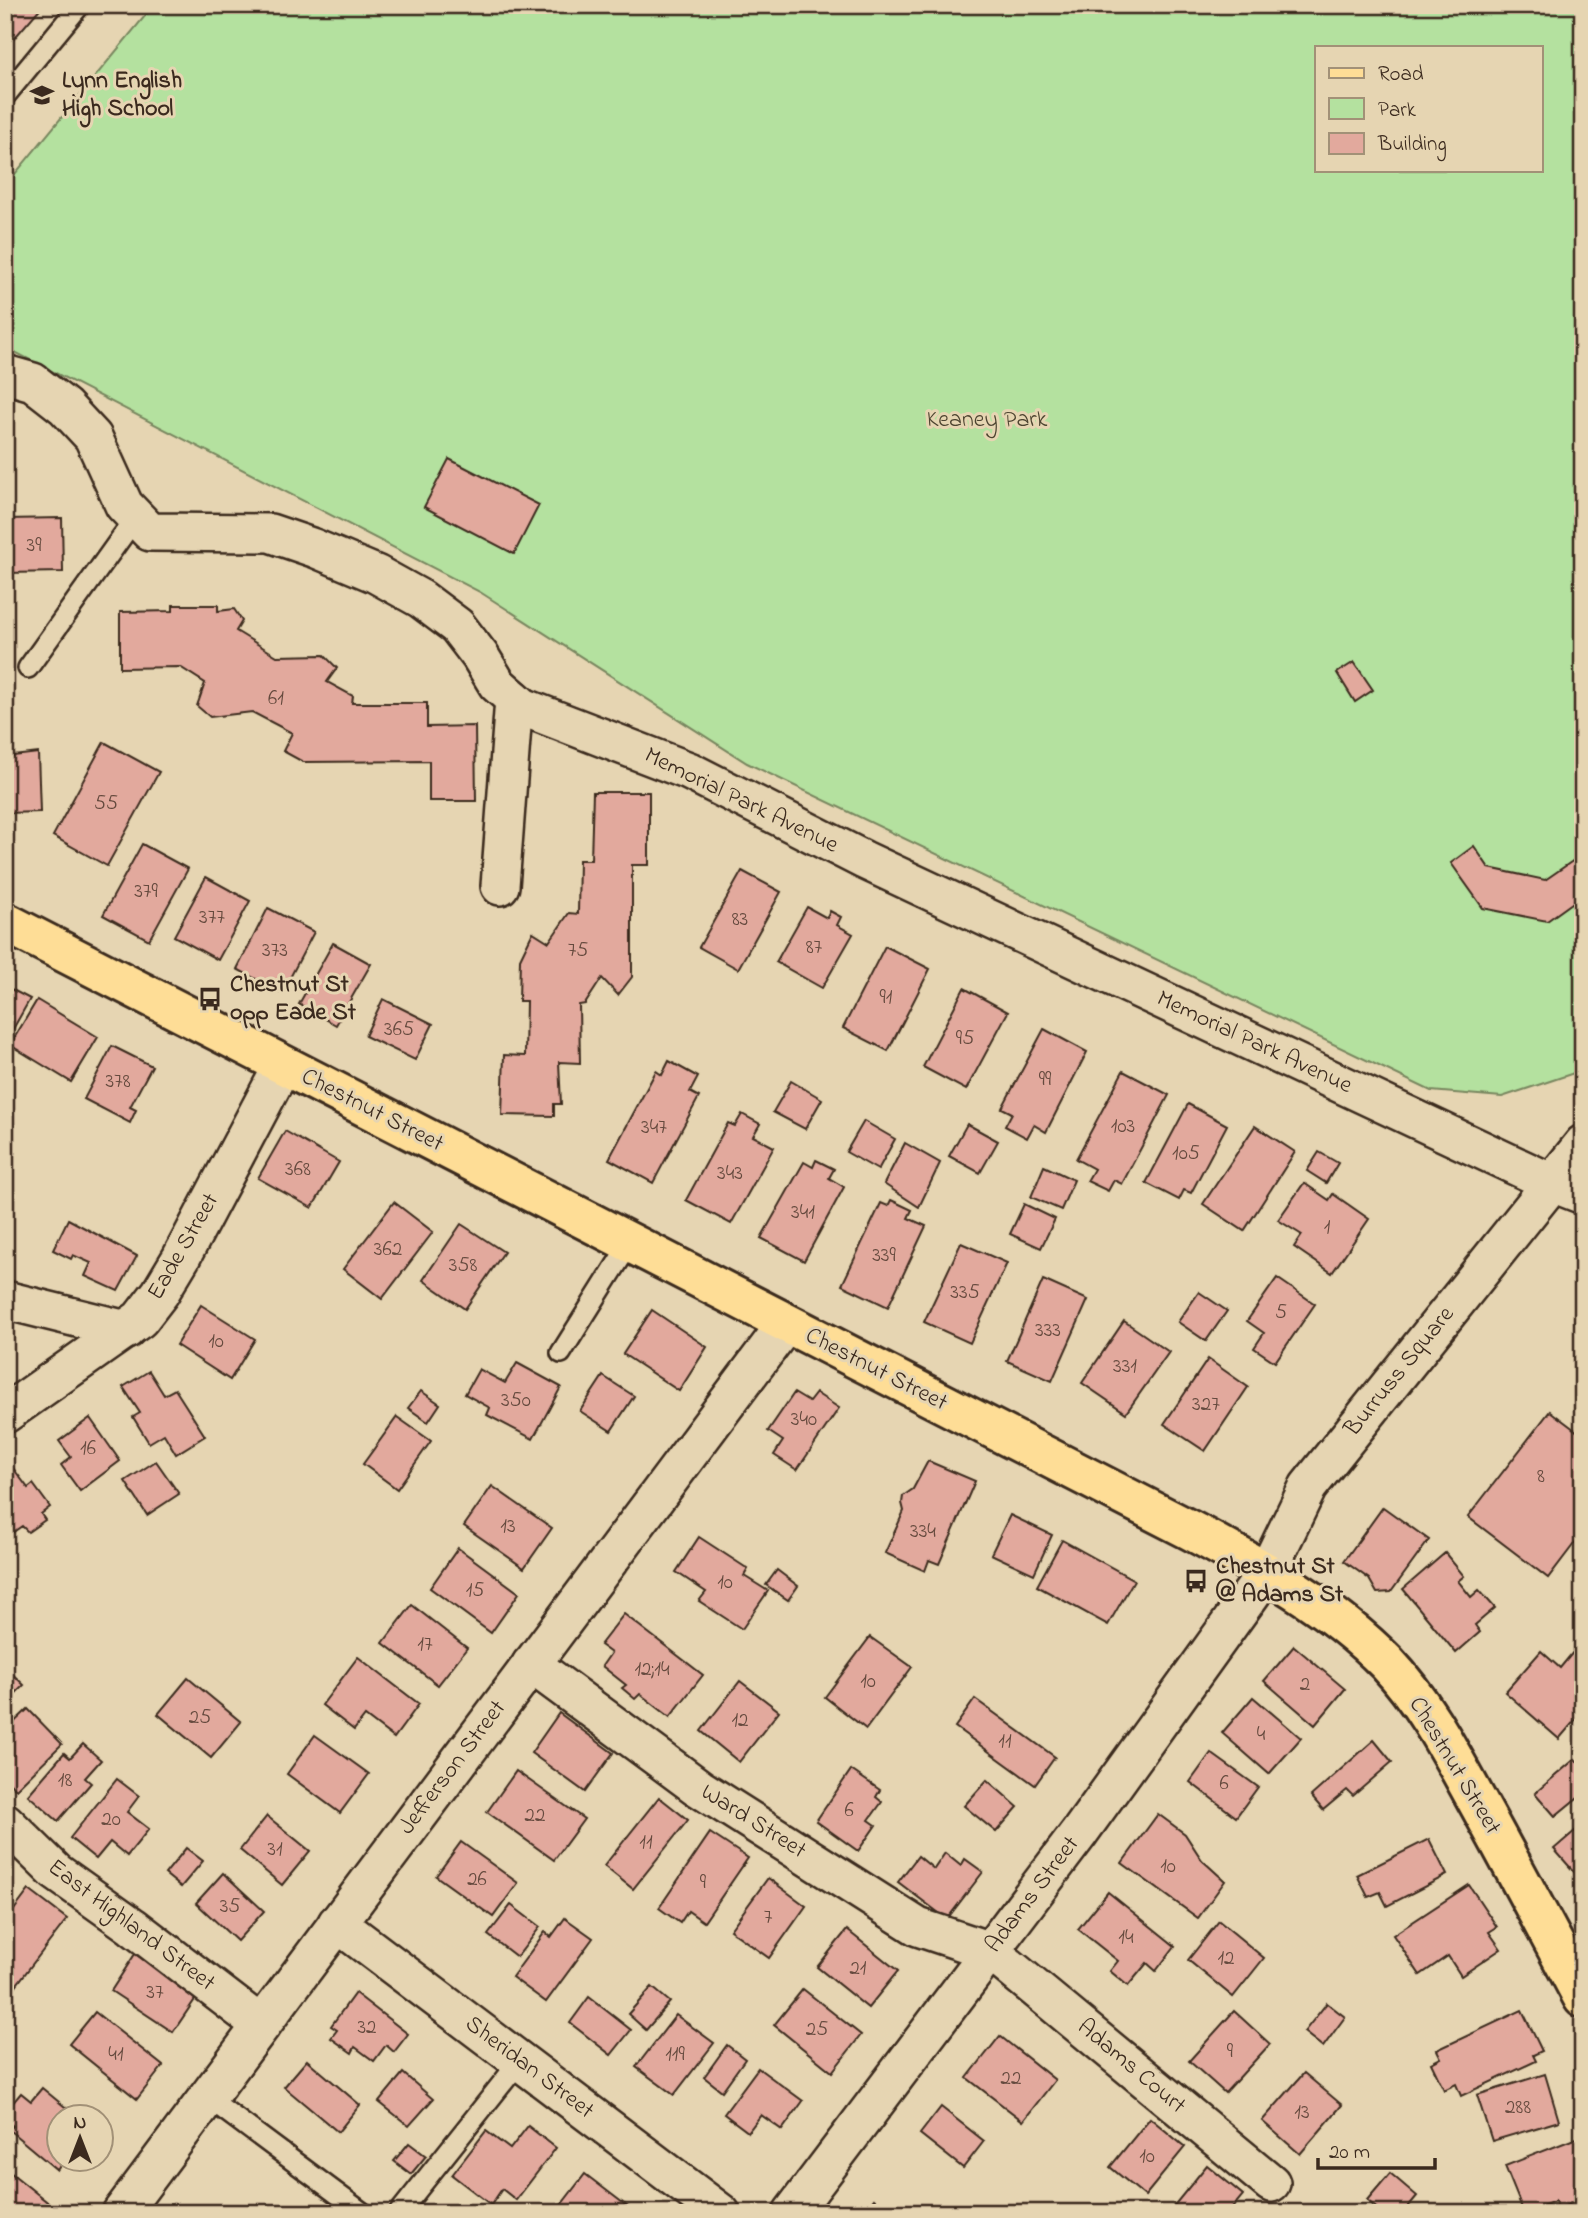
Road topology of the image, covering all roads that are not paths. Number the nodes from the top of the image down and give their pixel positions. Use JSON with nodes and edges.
{"nodes":[{"id":1,"x":80,"y":5,"type":"edge"},
{"id":2,"x":5,"y":96,"type":"edge"},
{"id":3,"x":5,"y":374,"type":"edge"},
{"id":4,"x":136,"y":517,"type":"junction"},
{"id":5,"x":28,"y":668,"type":"dead end"},
{"id":6,"x":514,"y":699,"type":"junction"},
{"id":7,"x":500,"y":886,"type":"dead end"},
{"id":8,"x":5,"y":922,"type":"edge"},
{"id":9,"x":283,"y":1065,"type":"junction"},
{"id":10,"x":1583,"y":1144,"type":"edge"},
{"id":11,"x":1567,"y":1189,"type":"edge"},
{"id":12,"x":630,"y":1243,"type":"junction"},
{"id":13,"x":5,"y":1300,"type":"edge"},
{"id":14,"x":786,"y":1324,"type":"junction"},
{"id":15,"x":126,"y":1330,"type":"junction"},
{"id":16,"x":561,"y":1353,"type":"dead end"},
{"id":17,"x":5,"y":1414,"type":"edge"},
{"id":18,"x":1267,"y":1572,"type":"junction"},
{"id":19,"x":531,"y":1664,"type":"junction"},
{"id":20,"x":5,"y":1822,"type":"edge"},
{"id":21,"x":337,"y":1923,"type":"junction"},
{"id":22,"x":990,"y":1951,"type":"junction"},
{"id":23,"x":1579,"y":1978,"type":"edge"},
{"id":24,"x":261,"y":2025,"type":"junction"},
{"id":25,"x":520,"y":2061,"type":"junction"},
{"id":26,"x":207,"y":2097,"type":"junction"},
{"id":27,"x":1271,"y":2183,"type":"dead end"},
{"id":28,"x":121,"y":2213,"type":"edge"},
{"id":29,"x":363,"y":2213,"type":"edge"},
{"id":30,"x":399,"y":2213,"type":"edge"},
{"id":31,"x":721,"y":2213,"type":"edge"},
{"id":32,"x":792,"y":2213,"type":"edge"}],
"edges":[{"from":1,"to":2,"type":"lane"},
{"from":3,"to":4,"type":"street","name":"Memorial Park Avenue"},
{"from":4,"to":5,"type":"lane"},
{"from":4,"to":6,"type":"street","name":"Memorial Park Avenue"},
{"from":6,"to":7,"type":"street"},
{"from":6,"to":11,"type":"street","name":"Memorial Park Avenue"},
{"from":8,"to":9,"type":"main road","name":"Chestnut Street"},
{"from":9,"to":12,"type":"main road","name":"Chestnut Street"},
{"from":9,"to":15,"type":"street","name":"Eade Street"},
{"from":10,"to":11,"type":"street","name":"Burruss Square"},
{"from":11,"to":18,"type":"street","name":"Burruss Square"},
{"from":12,"to":14,"type":"main road","name":"Chestnut Street"},
{"from":12,"to":16,"type":"lane"},
{"from":13,"to":15,"type":"street"},
{"from":14,"to":18,"type":"main road","name":"Chestnut Street"},
{"from":14,"to":19,"type":"street","name":"Jefferson Street"},
{"from":15,"to":17,"type":"street","name":"Eade Street"},
{"from":18,"to":22,"type":"street","name":"Adams Street"},
{"from":18,"to":23,"type":"main road","name":"Chestnut Street"},
{"from":19,"to":21,"type":"street","name":"Jefferson Street"},
{"from":19,"to":22,"type":"street","name":"Ward Street"},
{"from":20,"to":24,"type":"street","name":"East Highland Street"},
{"from":21,"to":24,"type":"street","name":"Jefferson Street"},
{"from":21,"to":25,"type":"street","name":"Sheridan Street"},
{"from":22,"to":27,"type":"street","name":"Adams Court"},
{"from":22,"to":32,"type":"street","name":"Adams Street"},
{"from":24,"to":26,"type":"street","name":"Jefferson Street"},
{"from":25,"to":30,"type":"lane"},
{"from":25,"to":31,"type":"street","name":"Sheridan Street"},
{"from":26,"to":28,"type":"street","name":"Jefferson Street"},
{"from":26,"to":29,"type":"lane"}]}
